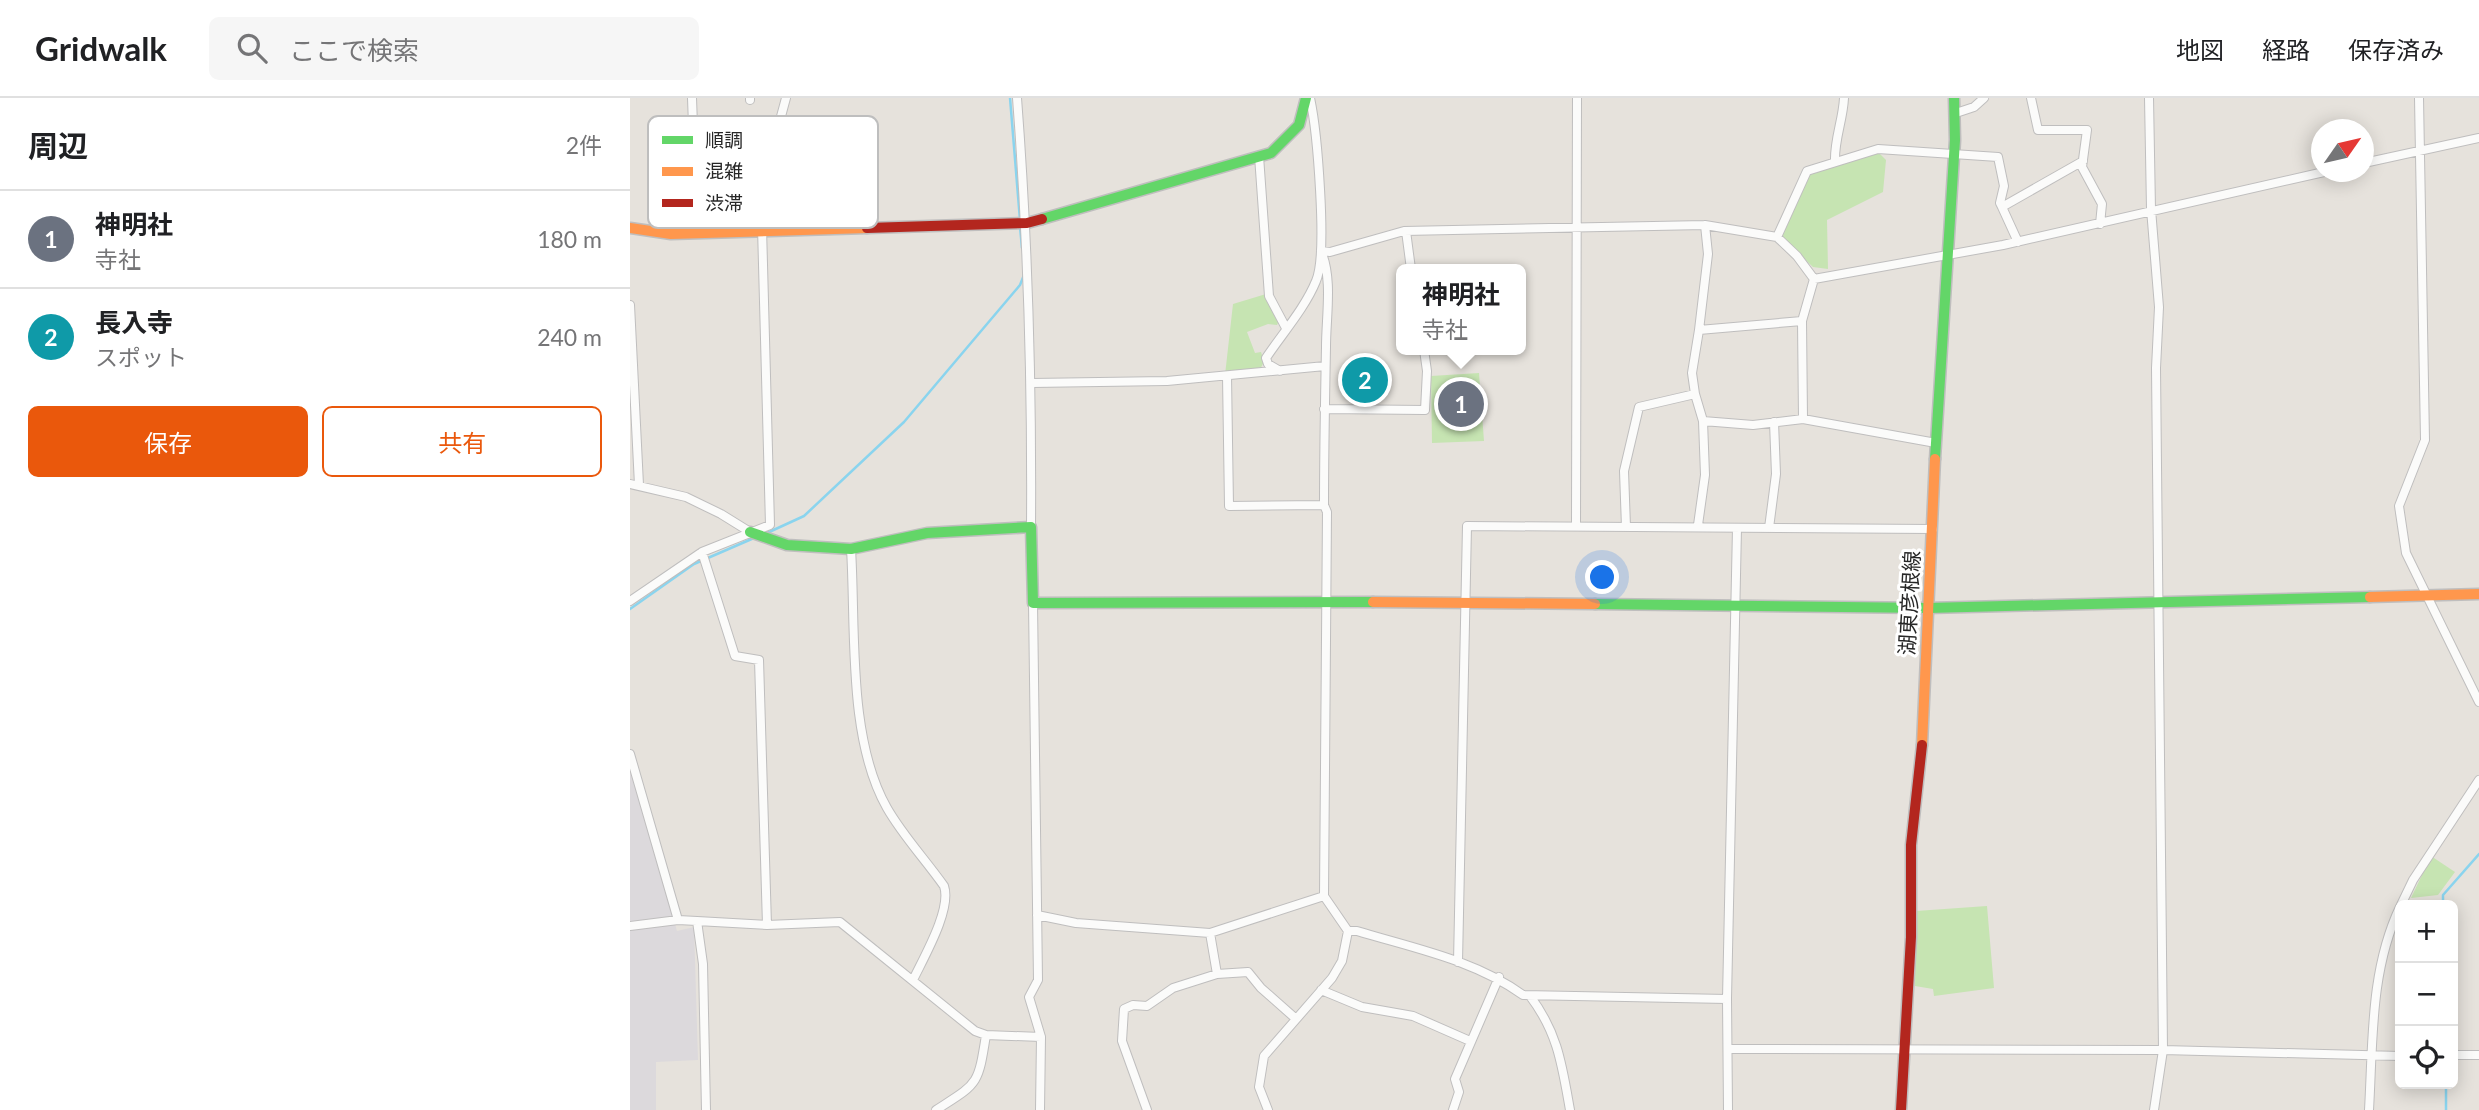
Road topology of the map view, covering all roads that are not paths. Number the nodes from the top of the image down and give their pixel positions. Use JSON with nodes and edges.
{"nodes":[{"id":1,"x":692,"y":98,"type":"edge"},
{"id":2,"x":1017,"y":98,"type":"edge"},
{"id":3,"x":1308,"y":98,"type":"edge"},
{"id":4,"x":1577,"y":98,"type":"edge"},
{"id":5,"x":1844,"y":98,"type":"edge"},
{"id":6,"x":1954,"y":98,"type":"edge"},
{"id":7,"x":1984,"y":98,"type":"edge"},
{"id":8,"x":2031,"y":98,"type":"edge"},
{"id":9,"x":2149,"y":98,"type":"edge"},
{"id":10,"x":2419,"y":98,"type":"edge"},
{"id":11,"x":788,"y":99,"type":"edge"},
{"id":12,"x":1956,"y":113,"type":"junction"},
{"id":13,"x":693,"y":116,"type":"edge"},
{"id":14,"x":783,"y":116,"type":"edge"},
{"id":15,"x":2479,"y":138,"type":"edge"},
{"id":16,"x":2421,"y":150,"type":"junction"},
{"id":17,"x":1259,"y":156,"type":"junction"},
{"id":18,"x":1954,"y":156,"type":"junction"},
{"id":19,"x":2082,"y":161,"type":"junction"},
{"id":20,"x":2374,"y":161,"type":"edge"},
{"id":21,"x":1835,"y":162,"type":"junction"},
{"id":22,"x":2311,"y":175,"type":"edge"},
{"id":23,"x":2002,"y":207,"type":"junction"},
{"id":24,"x":2151,"y":209,"type":"junction"},
{"id":25,"x":1027,"y":223,"type":"junction"},
{"id":26,"x":2100,"y":224,"type":"junction"},
{"id":27,"x":1705,"y":225,"type":"junction"},
{"id":28,"x":1576,"y":227,"type":"junction"},
{"id":29,"x":630,"y":228,"type":"edge"},
{"id":30,"x":670,"y":228,"type":"edge"},
{"id":31,"x":764,"y":228,"type":"edge"},
{"id":32,"x":1406,"y":231,"type":"junction"},
{"id":33,"x":764,"y":233,"type":"junction"},
{"id":34,"x":671,"y":234,"type":"junction"},
{"id":35,"x":1777,"y":237,"type":"junction"},
{"id":36,"x":2018,"y":242,"type":"junction"},
{"id":37,"x":1321,"y":251,"type":"junction"},
{"id":38,"x":1947,"y":255,"type":"junction"},
{"id":39,"x":1411,"y":264,"type":"edge"},
{"id":40,"x":1814,"y":279,"type":"junction"},
{"id":41,"x":630,"y":305,"type":"edge"},
{"id":42,"x":1802,"y":321,"type":"junction"},
{"id":43,"x":1286,"y":328,"type":"junction"},
{"id":44,"x":1699,"y":330,"type":"junction"},
{"id":45,"x":1425,"y":355,"type":"edge"},
{"id":46,"x":1325,"y":366,"type":"junction"},
{"id":47,"x":1280,"y":371,"type":"junction"},
{"id":48,"x":1227,"y":376,"type":"junction"},
{"id":49,"x":1032,"y":383,"type":"junction"},
{"id":50,"x":1695,"y":394,"type":"junction"},
{"id":51,"x":1324,"y":408,"type":"junction"},
{"id":52,"x":1803,"y":419,"type":"junction"},
{"id":53,"x":1703,"y":421,"type":"junction"},
{"id":54,"x":1774,"y":422,"type":"junction"},
{"id":55,"x":1936,"y":443,"type":"junction"},
{"id":56,"x":634,"y":484,"type":"edge"},
{"id":57,"x":1324,"y":505,"type":"junction"},
{"id":58,"x":1576,"y":526,"type":"junction"},
{"id":59,"x":1698,"y":526,"type":"junction"},
{"id":60,"x":1031,"y":527,"type":"junction"},
{"id":61,"x":1626,"y":527,"type":"junction"},
{"id":62,"x":1737,"y":528,"type":"junction"},
{"id":63,"x":1769,"y":528,"type":"junction"},
{"id":64,"x":1933,"y":529,"type":"junction"},
{"id":65,"x":750,"y":532,"type":"junction"},
{"id":66,"x":851,"y":549,"type":"junction"},
{"id":67,"x":704,"y":556,"type":"junction"},
{"id":68,"x":2479,"y":594,"type":"edge"},
{"id":69,"x":2427,"y":595,"type":"junction"},
{"id":70,"x":630,"y":601,"type":"edge"},
{"id":71,"x":1327,"y":601,"type":"junction"},
{"id":72,"x":1466,"y":602,"type":"junction"},
{"id":73,"x":1033,"y":603,"type":"junction"},
{"id":74,"x":2159,"y":603,"type":"junction"},
{"id":75,"x":1734,"y":607,"type":"junction"},
{"id":76,"x":1927,"y":608,"type":"junction"},
{"id":77,"x":2479,"y":702,"type":"edge"},
{"id":78,"x":630,"y":754,"type":"edge"},
{"id":79,"x":2479,"y":780,"type":"edge"},
{"id":80,"x":1324,"y":896,"type":"junction"},
{"id":81,"x":2404,"y":900,"type":"edge"},
{"id":82,"x":1037,"y":915,"type":"junction"},
{"id":83,"x":2395,"y":918,"type":"edge"},
{"id":84,"x":678,"y":920,"type":"junction"},
{"id":85,"x":697,"y":921,"type":"junction"},
{"id":86,"x":767,"y":925,"type":"junction"},
{"id":87,"x":630,"y":926,"type":"edge"},
{"id":88,"x":1348,"y":931,"type":"junction"},
{"id":89,"x":1210,"y":933,"type":"junction"},
{"id":90,"x":1458,"y":962,"type":"junction"},
{"id":91,"x":1217,"y":974,"type":"junction"},
{"id":92,"x":1499,"y":977,"type":"junction"},
{"id":93,"x":913,"y":980,"type":"junction"},
{"id":94,"x":1321,"y":989,"type":"junction"},
{"id":95,"x":1530,"y":996,"type":"junction"},
{"id":96,"x":1727,"y":999,"type":"junction"},
{"id":97,"x":1294,"y":1018,"type":"junction"},
{"id":98,"x":986,"y":1035,"type":"junction"},
{"id":99,"x":1041,"y":1037,"type":"junction"},
{"id":100,"x":1470,"y":1041,"type":"junction"},
{"id":101,"x":1729,"y":1049,"type":"junction"},
{"id":102,"x":2163,"y":1050,"type":"junction"},
{"id":103,"x":1905,"y":1052,"type":"junction"},
{"id":104,"x":2458,"y":1055,"type":"edge"},
{"id":105,"x":2479,"y":1055,"type":"edge"},
{"id":106,"x":2372,"y":1056,"type":"junction"},
{"id":107,"x":2395,"y":1056,"type":"edge"},
{"id":108,"x":706,"y":1110,"type":"edge"},
{"id":109,"x":936,"y":1110,"type":"edge"},
{"id":110,"x":1040,"y":1110,"type":"edge"},
{"id":111,"x":1147,"y":1110,"type":"edge"},
{"id":112,"x":1268,"y":1110,"type":"edge"},
{"id":113,"x":1453,"y":1110,"type":"edge"},
{"id":114,"x":1570,"y":1110,"type":"edge"},
{"id":115,"x":1728,"y":1110,"type":"edge"},
{"id":116,"x":1901,"y":1110,"type":"edge"},
{"id":117,"x":2154,"y":1110,"type":"edge"},
{"id":118,"x":2369,"y":1110,"type":"edge"}],
"edges":[{"from":1,"to":13,"type":"street"},
{"from":2,"to":25,"type":"street"},
{"from":3,"to":17,"type":"street"},
{"from":3,"to":37,"type":"street"},
{"from":4,"to":28,"type":"street"},
{"from":5,"to":21,"type":"street"},
{"from":6,"to":12,"type":"street","name":"湖東彦根線"},
{"from":7,"to":12,"type":"street"},
{"from":8,"to":19,"type":"street"},
{"from":9,"to":24,"type":"street"},
{"from":10,"to":16,"type":"street"},
{"from":11,"to":14,"type":"street"},
{"from":12,"to":18,"type":"street","name":"湖東彦根線"},
{"from":15,"to":16,"type":"street"},
{"from":16,"to":20,"type":"street"},
{"from":16,"to":69,"type":"street"},
{"from":17,"to":25,"type":"street"},
{"from":17,"to":43,"type":"street"},
{"from":18,"to":21,"type":"street"},
{"from":18,"to":23,"type":"street"},
{"from":18,"to":38,"type":"street","name":"湖東彦根線"},
{"from":19,"to":23,"type":"street"},
{"from":19,"to":26,"type":"street"},
{"from":21,"to":35,"type":"street"},
{"from":22,"to":24,"type":"street"},
{"from":23,"to":36,"type":"street"},
{"from":24,"to":26,"type":"street"},
{"from":24,"to":74,"type":"street"},
{"from":25,"to":33,"type":"street"},
{"from":25,"to":49,"type":"street"},
{"from":26,"to":36,"type":"street"},
{"from":27,"to":28,"type":"street"},
{"from":27,"to":35,"type":"street"},
{"from":27,"to":44,"type":"street"},
{"from":28,"to":32,"type":"street"},
{"from":28,"to":58,"type":"street"},
{"from":29,"to":34,"type":"street"},
{"from":30,"to":34,"type":"street"},
{"from":31,"to":33,"type":"street"},
{"from":32,"to":37,"type":"street"},
{"from":32,"to":39,"type":"street"},
{"from":33,"to":34,"type":"street"},
{"from":33,"to":65,"type":"street"},
{"from":35,"to":40,"type":"street"},
{"from":36,"to":38,"type":"street"},
{"from":37,"to":43,"type":"street"},
{"from":37,"to":46,"type":"street"},
{"from":38,"to":40,"type":"street"},
{"from":38,"to":55,"type":"street","name":"湖東彦根線"},
{"from":40,"to":42,"type":"street"},
{"from":41,"to":56,"type":"street"},
{"from":42,"to":44,"type":"street"},
{"from":42,"to":52,"type":"street"},
{"from":43,"to":47,"type":"street"},
{"from":44,"to":50,"type":"street"},
{"from":45,"to":51,"type":"street"},
{"from":46,"to":47,"type":"street"},
{"from":46,"to":51,"type":"street"},
{"from":47,"to":48,"type":"street"},
{"from":48,"to":49,"type":"street"},
{"from":48,"to":57,"type":"street"},
{"from":49,"to":60,"type":"street"},
{"from":50,"to":53,"type":"street"},
{"from":50,"to":61,"type":"street"},
{"from":51,"to":57,"type":"street"},
{"from":52,"to":54,"type":"street"},
{"from":52,"to":55,"type":"street"},
{"from":53,"to":54,"type":"street"},
{"from":53,"to":59,"type":"street"},
{"from":54,"to":63,"type":"street"},
{"from":55,"to":64,"type":"street","name":"湖東彦根線"},
{"from":56,"to":65,"type":"street"},
{"from":57,"to":71,"type":"street"},
{"from":58,"to":61,"type":"street"},
{"from":58,"to":72,"type":"street"},
{"from":59,"to":61,"type":"street"},
{"from":59,"to":62,"type":"street"},
{"from":60,"to":66,"type":"street"},
{"from":60,"to":73,"type":"street"},
{"from":62,"to":63,"type":"street"},
{"from":62,"to":75,"type":"street"},
{"from":63,"to":64,"type":"street"},
{"from":64,"to":76,"type":"street","name":"湖東彦根線"},
{"from":65,"to":66,"type":"street"},
{"from":65,"to":67,"type":"street"},
{"from":66,"to":93,"type":"street"},
{"from":67,"to":70,"type":"street"},
{"from":67,"to":86,"type":"street"},
{"from":68,"to":69,"type":"street"},
{"from":69,"to":74,"type":"street"},
{"from":69,"to":77,"type":"street"},
{"from":71,"to":72,"type":"street"},
{"from":71,"to":73,"type":"street"},
{"from":71,"to":80,"type":"street"},
{"from":72,"to":75,"type":"street"},
{"from":72,"to":90,"type":"street"},
{"from":73,"to":82,"type":"street"},
{"from":74,"to":76,"type":"street"},
{"from":74,"to":102,"type":"street"},
{"from":75,"to":76,"type":"street"},
{"from":75,"to":96,"type":"street"},
{"from":76,"to":103,"type":"street","name":"湖東彦根線"},
{"from":78,"to":84,"type":"street"},
{"from":79,"to":81,"type":"street"},
{"from":80,"to":88,"type":"street"},
{"from":80,"to":89,"type":"street"},
{"from":82,"to":89,"type":"street"},
{"from":82,"to":99,"type":"street"},
{"from":83,"to":106,"type":"street"},
{"from":84,"to":85,"type":"street"},
{"from":84,"to":87,"type":"street"},
{"from":85,"to":86,"type":"street"},
{"from":85,"to":108,"type":"street"},
{"from":86,"to":93,"type":"street"},
{"from":88,"to":90,"type":"street"},
{"from":88,"to":94,"type":"street"},
{"from":89,"to":91,"type":"street"},
{"from":90,"to":92,"type":"street"},
{"from":91,"to":97,"type":"street"},
{"from":91,"to":111,"type":"street"},
{"from":92,"to":95,"type":"street"},
{"from":92,"to":100,"type":"street"},
{"from":93,"to":98,"type":"street"},
{"from":94,"to":97,"type":"street"},
{"from":94,"to":100,"type":"street"},
{"from":95,"to":96,"type":"street"},
{"from":95,"to":114,"type":"street"},
{"from":96,"to":101,"type":"street"},
{"from":97,"to":112,"type":"street"},
{"from":98,"to":99,"type":"street"},
{"from":98,"to":109,"type":"street"},
{"from":99,"to":110,"type":"street"},
{"from":100,"to":113,"type":"street"},
{"from":101,"to":103,"type":"street"},
{"from":101,"to":115,"type":"street"},
{"from":102,"to":103,"type":"street"},
{"from":102,"to":106,"type":"street"},
{"from":102,"to":117,"type":"street"},
{"from":103,"to":116,"type":"street","name":"湖東彦根線"},
{"from":104,"to":105,"type":"street"},
{"from":106,"to":107,"type":"street"},
{"from":106,"to":118,"type":"street"}]}
